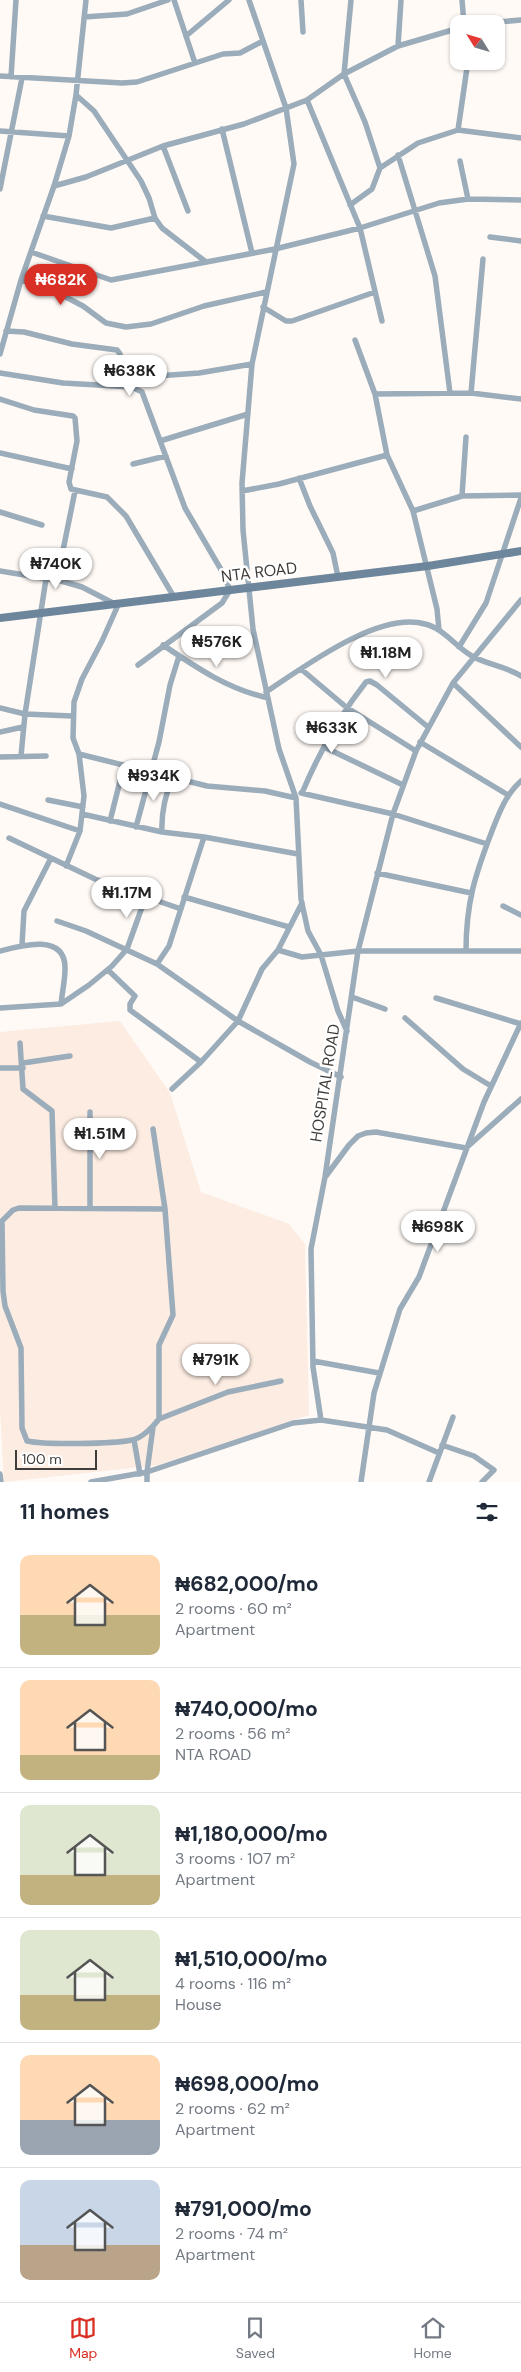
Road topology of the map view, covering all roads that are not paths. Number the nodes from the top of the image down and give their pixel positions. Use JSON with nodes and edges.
{"nodes":[{"id":1,"x":16,"y":0,"type":"edge"},
{"id":2,"x":86,"y":0,"type":"edge"},
{"id":3,"x":168,"y":0,"type":"edge"},
{"id":4,"x":174,"y":0,"type":"edge"},
{"id":5,"x":229,"y":0,"type":"edge"},
{"id":6,"x":249,"y":0,"type":"edge"},
{"id":7,"x":301,"y":0,"type":"edge"},
{"id":8,"x":351,"y":0,"type":"edge"},
{"id":9,"x":401,"y":0,"type":"edge"},
{"id":10,"x":462,"y":0,"type":"edge"},
{"id":11,"x":463,"y":15,"type":"edge"},
{"id":12,"x":84,"y":17,"type":"junction"},
{"id":13,"x":521,"y":20,"type":"edge"},
{"id":14,"x":505,"y":21,"type":"edge"},
{"id":15,"x":450,"y":31,"type":"edge"},
{"id":16,"x":303,"y":32,"type":"dead end"},
{"id":17,"x":186,"y":36,"type":"junction"},
{"id":18,"x":263,"y":42,"type":"junction"},
{"id":19,"x":398,"y":46,"type":"junction"},
{"id":20,"x":194,"y":63,"type":"junction"},
{"id":21,"x":467,"y":70,"type":"edge"},
{"id":22,"x":344,"y":74,"type":"junction"},
{"id":23,"x":0,"y":76,"type":"edge"},
{"id":24,"x":11,"y":77,"type":"junction"},
{"id":25,"x":22,"y":78,"type":"junction"},
{"id":26,"x":77,"y":81,"type":"junction"},
{"id":27,"x":76,"y":95,"type":"junction"},
{"id":28,"x":307,"y":100,"type":"junction"},
{"id":29,"x":286,"y":108,"type":"junction"},
{"id":30,"x":222,"y":129,"type":"junction"},
{"id":31,"x":458,"y":130,"type":"junction"},
{"id":32,"x":0,"y":131,"type":"edge"},
{"id":33,"x":12,"y":131,"type":"junction"},
{"id":34,"x":69,"y":136,"type":"junction"},
{"id":35,"x":521,"y":138,"type":"edge"},
{"id":36,"x":163,"y":146,"type":"junction"},
{"id":37,"x":398,"y":155,"type":"junction"},
{"id":38,"x":126,"y":161,"type":"junction"},
{"id":39,"x":460,"y":161,"type":"dead end"},
{"id":40,"x":380,"y":168,"type":"junction"},
{"id":41,"x":54,"y":186,"type":"junction"},
{"id":42,"x":0,"y":190,"type":"edge"},
{"id":43,"x":468,"y":198,"type":"junction"},
{"id":44,"x":521,"y":200,"type":"edge"},
{"id":45,"x":350,"y":205,"type":"junction"},
{"id":46,"x":188,"y":211,"type":"dead end"},
{"id":47,"x":415,"y":212,"type":"junction"},
{"id":48,"x":43,"y":216,"type":"junction"},
{"id":49,"x":155,"y":218,"type":"junction"},
{"id":50,"x":360,"y":228,"type":"junction"},
{"id":51,"x":490,"y":237,"type":"dead end"},
{"id":52,"x":521,"y":241,"type":"edge"},
{"id":53,"x":275,"y":248,"type":"junction"},
{"id":54,"x":31,"y":252,"type":"junction"},
{"id":55,"x":252,"y":253,"type":"junction"},
{"id":56,"x":483,"y":259,"type":"dead end"},
{"id":57,"x":206,"y":262,"type":"junction"},
{"id":58,"x":21,"y":280,"type":"junction"},
{"id":59,"x":266,"y":292,"type":"junction"},
{"id":60,"x":375,"y":292,"type":"junction"},
{"id":61,"x":263,"y":307,"type":"junction"},
{"id":62,"x":382,"y":321,"type":"dead end"},
{"id":63,"x":6,"y":331,"type":"junction"},
{"id":64,"x":355,"y":340,"type":"dead end"},
{"id":65,"x":0,"y":354,"type":"edge"},
{"id":66,"x":252,"y":364,"type":"junction"},
{"id":67,"x":0,"y":373,"type":"edge"},
{"id":68,"x":124,"y":386,"type":"junction"},
{"id":69,"x":132,"y":387,"type":"junction"},
{"id":70,"x":450,"y":393,"type":"junction"},
{"id":71,"x":471,"y":393,"type":"junction"},
{"id":72,"x":375,"y":394,"type":"junction"},
{"id":73,"x":0,"y":399,"type":"edge"},
{"id":74,"x":521,"y":400,"type":"edge"},
{"id":75,"x":248,"y":414,"type":"junction"},
{"id":76,"x":466,"y":437,"type":"dead end"},
{"id":77,"x":160,"y":441,"type":"junction"},
{"id":78,"x":0,"y":453,"type":"edge"},
{"id":79,"x":387,"y":455,"type":"junction"},
{"id":80,"x":166,"y":456,"type":"junction"},
{"id":81,"x":134,"y":464,"type":"dead end"},
{"id":82,"x":72,"y":469,"type":"junction"},
{"id":83,"x":299,"y":478,"type":"junction"},
{"id":84,"x":75,"y":491,"type":"junction"},
{"id":85,"x":242,"y":491,"type":"junction"},
{"id":86,"x":462,"y":496,"type":"junction"},
{"id":87,"x":521,"y":496,"type":"edge"},
{"id":88,"x":413,"y":510,"type":"junction"},
{"id":89,"x":0,"y":512,"type":"edge"},
{"id":90,"x":42,"y":524,"type":"dead end"},
{"id":91,"x":521,"y":551,"type":"edge"},
{"id":92,"x":501,"y":554,"type":"junction"},
{"id":93,"x":428,"y":566,"type":"junction"},
{"id":94,"x":0,"y":571,"type":"edge"},
{"id":95,"x":338,"y":577,"type":"junction"},
{"id":96,"x":46,"y":579,"type":"junction"},
{"id":97,"x":57,"y":580,"type":"junction"},
{"id":98,"x":248,"y":587,"type":"junction"},
{"id":99,"x":230,"y":590,"type":"junction"},
{"id":100,"x":174,"y":596,"type":"junction"},
{"id":101,"x":521,"y":600,"type":"edge"},
{"id":102,"x":117,"y":603,"type":"junction"},
{"id":103,"x":40,"y":613,"type":"junction"},
{"id":104,"x":0,"y":618,"type":"edge"},
{"id":105,"x":438,"y":630,"type":"junction"},
{"id":106,"x":163,"y":645,"type":"junction"},
{"id":107,"x":459,"y":647,"type":"junction"},
{"id":108,"x":179,"y":656,"type":"junction"},
{"id":109,"x":473,"y":657,"type":"junction"},
{"id":110,"x":138,"y":665,"type":"dead end"},
{"id":111,"x":301,"y":669,"type":"junction"},
{"id":112,"x":521,"y":676,"type":"edge"},
{"id":113,"x":453,"y":683,"type":"junction"},
{"id":114,"x":266,"y":692,"type":"junction"},
{"id":115,"x":268,"y":698,"type":"junction"},
{"id":116,"x":346,"y":707,"type":"junction"},
{"id":117,"x":0,"y":708,"type":"edge"},
{"id":118,"x":25,"y":714,"type":"junction"},
{"id":119,"x":72,"y":716,"type":"junction"},
{"id":120,"x":23,"y":727,"type":"junction"},
{"id":121,"x":428,"y":728,"type":"junction"},
{"id":122,"x":0,"y":732,"type":"edge"},
{"id":123,"x":420,"y":742,"type":"junction"},
{"id":124,"x":324,"y":747,"type":"junction"},
{"id":125,"x":521,"y":747,"type":"edge"},
{"id":126,"x":416,"y":752,"type":"junction"},
{"id":127,"x":79,"y":754,"type":"junction"},
{"id":128,"x":21,"y":756,"type":"junction"},
{"id":129,"x":46,"y":756,"type":"dead end"},
{"id":130,"x":0,"y":757,"type":"edge"},
{"id":131,"x":124,"y":764,"type":"junction"},
{"id":132,"x":152,"y":771,"type":"junction"},
{"id":133,"x":173,"y":776,"type":"junction"},
{"id":134,"x":521,"y":781,"type":"edge"},
{"id":135,"x":403,"y":785,"type":"junction"},
{"id":136,"x":294,"y":791,"type":"junction"},
{"id":137,"x":302,"y":793,"type":"junction"},
{"id":138,"x":508,"y":795,"type":"junction"},
{"id":139,"x":296,"y":798,"type":"junction"},
{"id":140,"x":48,"y":800,"type":"dead end"},
{"id":141,"x":0,"y":804,"type":"edge"},
{"id":142,"x":83,"y":807,"type":"junction"},
{"id":143,"x":82,"y":814,"type":"junction"},
{"id":144,"x":393,"y":814,"type":"junction"},
{"id":145,"x":110,"y":821,"type":"junction"},
{"id":146,"x":136,"y":827,"type":"junction"},
{"id":147,"x":80,"y":831,"type":"junction"},
{"id":148,"x":162,"y":832,"type":"junction"},
{"id":149,"x":204,"y":837,"type":"junction"},
{"id":150,"x":9,"y":838,"type":"dead end"},
{"id":151,"x":487,"y":844,"type":"junction"},
{"id":152,"x":298,"y":854,"type":"junction"},
{"id":153,"x":51,"y":858,"type":"junction"},
{"id":154,"x":66,"y":866,"type":"junction"},
{"id":155,"x":377,"y":874,"type":"junction"},
{"id":156,"x":471,"y":893,"type":"junction"},
{"id":157,"x":146,"y":896,"type":"junction"},
{"id":158,"x":184,"y":897,"type":"junction"},
{"id":159,"x":302,"y":903,"type":"junction"},
{"id":160,"x":502,"y":906,"type":"dead end"},
{"id":161,"x":181,"y":909,"type":"junction"},
{"id":162,"x":521,"y":915,"type":"edge"},
{"id":163,"x":57,"y":921,"type":"dead end"},
{"id":164,"x":289,"y":927,"type":"junction"},
{"id":165,"x":22,"y":946,"type":"junction"},
{"id":166,"x":126,"y":949,"type":"junction"},
{"id":167,"x":278,"y":950,"type":"junction"},
{"id":168,"x":0,"y":951,"type":"edge"},
{"id":169,"x":358,"y":951,"type":"junction"},
{"id":170,"x":466,"y":951,"type":"junction"},
{"id":171,"x":521,"y":951,"type":"edge"},
{"id":172,"x":320,"y":955,"type":"junction"},
{"id":173,"x":157,"y":964,"type":"junction"},
{"id":174,"x":108,"y":970,"type":"junction"},
{"id":175,"x":352,"y":997,"type":"junction"},
{"id":176,"x":436,"y":998,"type":"dead end"},
{"id":177,"x":61,"y":1004,"type":"junction"},
{"id":178,"x":0,"y":1008,"type":"edge"},
{"id":179,"x":385,"y":1009,"type":"dead end"},
{"id":180,"x":405,"y":1018,"type":"dead end"},
{"id":181,"x":238,"y":1022,"type":"junction"},
{"id":182,"x":521,"y":1024,"type":"edge"},
{"id":183,"x":347,"y":1031,"type":"junction"},
{"id":184,"x":20,"y":1043,"type":"dead end"},
{"id":185,"x":70,"y":1056,"type":"dead end"},
{"id":186,"x":201,"y":1062,"type":"junction"},
{"id":187,"x":23,"y":1065,"type":"junction"},
{"id":188,"x":0,"y":1068,"type":"edge"},
{"id":189,"x":341,"y":1077,"type":"junction"},
{"id":190,"x":491,"y":1086,"type":"junction"},
{"id":191,"x":172,"y":1089,"type":"dead end"},
{"id":192,"x":521,"y":1099,"type":"edge"},
{"id":193,"x":90,"y":1112,"type":"dead end"},
{"id":194,"x":153,"y":1129,"type":"dead end"},
{"id":195,"x":466,"y":1148,"type":"junction"},
{"id":196,"x":325,"y":1177,"type":"junction"},
{"id":197,"x":55,"y":1208,"type":"junction"},
{"id":198,"x":90,"y":1208,"type":"junction"},
{"id":199,"x":164,"y":1209,"type":"junction"},
{"id":200,"x":313,"y":1361,"type":"junction"},
{"id":201,"x":379,"y":1373,"type":"junction"},
{"id":202,"x":280,"y":1381,"type":"dead end"},
{"id":203,"x":453,"y":1417,"type":"dead end"},
{"id":204,"x":159,"y":1419,"type":"junction"},
{"id":205,"x":321,"y":1420,"type":"junction"},
{"id":206,"x":153,"y":1427,"type":"junction"},
{"id":207,"x":369,"y":1428,"type":"junction"},
{"id":208,"x":134,"y":1440,"type":"junction"},
{"id":209,"x":442,"y":1445,"type":"junction"},
{"id":210,"x":439,"y":1453,"type":"junction"},
{"id":211,"x":143,"y":1473,"type":"junction"},
{"id":212,"x":0,"y":1474,"type":"edge"},
{"id":213,"x":1,"y":1482,"type":"edge"},
{"id":214,"x":91,"y":1482,"type":"edge"},
{"id":215,"x":147,"y":1482,"type":"edge"},
{"id":216,"x":361,"y":1482,"type":"edge"},
{"id":217,"x":429,"y":1482,"type":"edge"},
{"id":218,"x":482,"y":1482,"type":"edge"}],
"edges":[{"from":1,"to":24,"type":"street"},
{"from":2,"to":12,"type":"street"},
{"from":3,"to":12,"type":"street"},
{"from":4,"to":17,"type":"street"},
{"from":5,"to":17,"type":"street"},
{"from":6,"to":18,"type":"street"},
{"from":7,"to":16,"type":"street"},
{"from":8,"to":22,"type":"street"},
{"from":9,"to":19,"type":"street"},
{"from":10,"to":11,"type":"street"},
{"from":12,"to":26,"type":"street"},
{"from":13,"to":14,"type":"street"},
{"from":15,"to":19,"type":"street"},
{"from":17,"to":20,"type":"street"},
{"from":18,"to":20,"type":"street"},
{"from":18,"to":29,"type":"street"},
{"from":19,"to":22,"type":"street"},
{"from":20,"to":26,"type":"street"},
{"from":21,"to":31,"type":"street"},
{"from":22,"to":28,"type":"street"},
{"from":22,"to":40,"type":"street"},
{"from":23,"to":24,"type":"street"},
{"from":24,"to":25,"type":"street"},
{"from":25,"to":26,"type":"street"},
{"from":25,"to":33,"type":"street"},
{"from":26,"to":27,"type":"street"},
{"from":27,"to":34,"type":"street"},
{"from":27,"to":38,"type":"street"},
{"from":28,"to":29,"type":"street"},
{"from":28,"to":45,"type":"street"},
{"from":29,"to":30,"type":"street"},
{"from":29,"to":53,"type":"street"},
{"from":30,"to":36,"type":"street"},
{"from":30,"to":55,"type":"street"},
{"from":31,"to":35,"type":"street"},
{"from":31,"to":37,"type":"street"},
{"from":32,"to":33,"type":"street"},
{"from":33,"to":34,"type":"street"},
{"from":33,"to":42,"type":"street"},
{"from":34,"to":41,"type":"street"},
{"from":36,"to":38,"type":"street"},
{"from":36,"to":46,"type":"street"},
{"from":37,"to":40,"type":"street"},
{"from":37,"to":47,"type":"street"},
{"from":38,"to":41,"type":"street"},
{"from":38,"to":49,"type":"street"},
{"from":39,"to":43,"type":"street"},
{"from":40,"to":45,"type":"street"},
{"from":41,"to":48,"type":"street"},
{"from":43,"to":44,"type":"street"},
{"from":43,"to":47,"type":"street"},
{"from":45,"to":50,"type":"street"},
{"from":47,"to":50,"type":"street"},
{"from":47,"to":70,"type":"street"},
{"from":48,"to":49,"type":"street"},
{"from":48,"to":54,"type":"street"},
{"from":49,"to":57,"type":"street"},
{"from":50,"to":53,"type":"street"},
{"from":50,"to":60,"type":"street"},
{"from":51,"to":52,"type":"street"},
{"from":53,"to":55,"type":"street"},
{"from":53,"to":59,"type":"street"},
{"from":54,"to":57,"type":"street"},
{"from":54,"to":58,"type":"street"},
{"from":55,"to":57,"type":"street"},
{"from":56,"to":71,"type":"street"},
{"from":58,"to":59,"type":"street"},
{"from":58,"to":63,"type":"street"},
{"from":59,"to":61,"type":"street"},
{"from":60,"to":61,"type":"street"},
{"from":60,"to":62,"type":"street"},
{"from":61,"to":66,"type":"street"},
{"from":63,"to":65,"type":"street"},
{"from":63,"to":68,"type":"street"},
{"from":64,"to":72,"type":"street"},
{"from":66,"to":69,"type":"street"},
{"from":66,"to":75,"type":"street"},
{"from":67,"to":68,"type":"street"},
{"from":68,"to":69,"type":"street"},
{"from":69,"to":77,"type":"street"},
{"from":70,"to":71,"type":"street"},
{"from":70,"to":72,"type":"street"},
{"from":71,"to":74,"type":"street"},
{"from":72,"to":79,"type":"street"},
{"from":73,"to":82,"type":"street"},
{"from":75,"to":77,"type":"street"},
{"from":75,"to":85,"type":"street"},
{"from":76,"to":86,"type":"street"},
{"from":77,"to":80,"type":"street"},
{"from":78,"to":82,"type":"street"},
{"from":79,"to":83,"type":"street"},
{"from":79,"to":88,"type":"street"},
{"from":80,"to":81,"type":"street"},
{"from":80,"to":99,"type":"street"},
{"from":82,"to":84,"type":"street"},
{"from":83,"to":85,"type":"street"},
{"from":83,"to":95,"type":"street"},
{"from":84,"to":97,"type":"street"},
{"from":84,"to":100,"type":"street"},
{"from":85,"to":98,"type":"street"},
{"from":86,"to":87,"type":"street"},
{"from":86,"to":88,"type":"street"},
{"from":87,"to":92,"type":"street"},
{"from":88,"to":93,"type":"street"},
{"from":89,"to":90,"type":"street"},
{"from":91,"to":92,"type":"street","name":"NTA ROAD"},
{"from":92,"to":93,"type":"street","name":"NTA ROAD"},
{"from":92,"to":107,"type":"street"},
{"from":93,"to":95,"type":"street","name":"NTA ROAD"},
{"from":93,"to":105,"type":"street"},
{"from":94,"to":96,"type":"street"},
{"from":95,"to":98,"type":"street","name":"NTA ROAD"},
{"from":96,"to":97,"type":"street"},
{"from":96,"to":103,"type":"street"},
{"from":97,"to":102,"type":"street"},
{"from":98,"to":99,"type":"street","name":"NTA ROAD"},
{"from":98,"to":114,"type":"street"},
{"from":99,"to":100,"type":"street","name":"NTA ROAD"},
{"from":99,"to":106,"type":"street"},
{"from":100,"to":102,"type":"street","name":"NTA ROAD"},
{"from":101,"to":109,"type":"street","name":"HOSPITAL ROAD"},
{"from":102,"to":103,"type":"street","name":"NTA ROAD"},
{"from":102,"to":119,"type":"street"},
{"from":103,"to":104,"type":"street","name":"NTA ROAD"},
{"from":103,"to":118,"type":"street"},
{"from":105,"to":107,"type":"street"},
{"from":105,"to":111,"type":"street"},
{"from":106,"to":108,"type":"street"},
{"from":106,"to":110,"type":"street"},
{"from":107,"to":109,"type":"street"},
{"from":108,"to":115,"type":"street"},
{"from":108,"to":132,"type":"street"},
{"from":109,"to":112,"type":"street"},
{"from":109,"to":113,"type":"street","name":"HOSPITAL ROAD"},
{"from":111,"to":114,"type":"street"},
{"from":111,"to":116,"type":"street"},
{"from":113,"to":121,"type":"street","name":"HOSPITAL ROAD"},
{"from":113,"to":125,"type":"street"},
{"from":114,"to":115,"type":"street"},
{"from":115,"to":136,"type":"street"},
{"from":116,"to":121,"type":"street"},
{"from":116,"to":124,"type":"street"},
{"from":116,"to":126,"type":"street"},
{"from":117,"to":118,"type":"street"},
{"from":118,"to":119,"type":"street"},
{"from":118,"to":120,"type":"street"},
{"from":119,"to":127,"type":"street"},
{"from":120,"to":122,"type":"street"},
{"from":120,"to":128,"type":"street"},
{"from":121,"to":123,"type":"street","name":"HOSPITAL ROAD"},
{"from":123,"to":126,"type":"street","name":"HOSPITAL ROAD"},
{"from":123,"to":138,"type":"street"},
{"from":124,"to":135,"type":"street"},
{"from":124,"to":137,"type":"street"},
{"from":126,"to":135,"type":"street","name":"HOSPITAL ROAD"},
{"from":127,"to":131,"type":"street"},
{"from":127,"to":142,"type":"street"},
{"from":128,"to":129,"type":"street"},
{"from":128,"to":130,"type":"street"},
{"from":131,"to":132,"type":"street"},
{"from":131,"to":145,"type":"street"},
{"from":132,"to":133,"type":"street"},
{"from":132,"to":146,"type":"street"},
{"from":133,"to":139,"type":"street"},
{"from":133,"to":148,"type":"street"},
{"from":134,"to":138,"type":"street"},
{"from":135,"to":144,"type":"street","name":"HOSPITAL ROAD"},
{"from":136,"to":137,"type":"street"},
{"from":136,"to":139,"type":"street"},
{"from":137,"to":144,"type":"street"},
{"from":138,"to":151,"type":"street"},
{"from":139,"to":152,"type":"street"},
{"from":140,"to":142,"type":"street"},
{"from":141,"to":147,"type":"street"},
{"from":142,"to":143,"type":"street"},
{"from":143,"to":145,"type":"street"},
{"from":143,"to":147,"type":"street"},
{"from":144,"to":151,"type":"street"},
{"from":144,"to":155,"type":"street","name":"HOSPITAL ROAD"},
{"from":145,"to":146,"type":"street"},
{"from":146,"to":148,"type":"street"},
{"from":147,"to":154,"type":"street"},
{"from":148,"to":149,"type":"street"},
{"from":149,"to":152,"type":"street"},
{"from":149,"to":158,"type":"street"},
{"from":150,"to":153,"type":"street"},
{"from":151,"to":156,"type":"street"},
{"from":152,"to":159,"type":"street"},
{"from":153,"to":154,"type":"street"},
{"from":153,"to":165,"type":"street"},
{"from":154,"to":157,"type":"street"},
{"from":155,"to":156,"type":"street"},
{"from":155,"to":169,"type":"street","name":"HOSPITAL ROAD"},
{"from":156,"to":170,"type":"street"},
{"from":157,"to":161,"type":"street"},
{"from":157,"to":166,"type":"street"},
{"from":158,"to":161,"type":"street"},
{"from":158,"to":164,"type":"street"},
{"from":159,"to":164,"type":"street"},
{"from":159,"to":172,"type":"street"},
{"from":160,"to":162,"type":"street"},
{"from":161,"to":173,"type":"street"},
{"from":163,"to":166,"type":"street"},
{"from":164,"to":167,"type":"street"},
{"from":165,"to":168,"type":"street"},
{"from":165,"to":177,"type":"street"},
{"from":166,"to":173,"type":"street"},
{"from":166,"to":174,"type":"street"},
{"from":167,"to":172,"type":"street"},
{"from":167,"to":181,"type":"street"},
{"from":169,"to":170,"type":"street"},
{"from":169,"to":172,"type":"street"},
{"from":169,"to":175,"type":"street","name":"HOSPITAL ROAD"},
{"from":170,"to":171,"type":"street"},
{"from":172,"to":183,"type":"street"},
{"from":173,"to":181,"type":"street"},
{"from":174,"to":177,"type":"street"},
{"from":174,"to":186,"type":"street"},
{"from":175,"to":179,"type":"street"},
{"from":175,"to":183,"type":"street","name":"HOSPITAL ROAD"},
{"from":176,"to":182,"type":"street"},
{"from":177,"to":178,"type":"street"},
{"from":180,"to":190,"type":"street"},
{"from":181,"to":186,"type":"street"},
{"from":181,"to":189,"type":"street"},
{"from":182,"to":190,"type":"street"},
{"from":183,"to":189,"type":"street","name":"HOSPITAL ROAD"},
{"from":184,"to":187,"type":"street"},
{"from":185,"to":187,"type":"street"},
{"from":186,"to":191,"type":"street"},
{"from":187,"to":188,"type":"street"},
{"from":187,"to":197,"type":"street"},
{"from":189,"to":196,"type":"street","name":"HOSPITAL ROAD"},
{"from":190,"to":195,"type":"street"},
{"from":192,"to":195,"type":"street"},
{"from":193,"to":198,"type":"street"},
{"from":194,"to":199,"type":"street"},
{"from":195,"to":196,"type":"street"},
{"from":195,"to":201,"type":"street"},
{"from":196,"to":200,"type":"street","name":"HOSPITAL ROAD"},
{"from":197,"to":198,"type":"street"},
{"from":197,"to":208,"type":"street"},
{"from":198,"to":199,"type":"street"},
{"from":199,"to":204,"type":"street"},
{"from":200,"to":201,"type":"street"},
{"from":200,"to":205,"type":"street","name":"HOSPITAL ROAD"},
{"from":201,"to":207,"type":"street"},
{"from":202,"to":204,"type":"street"},
{"from":203,"to":209,"type":"street"},
{"from":204,"to":206,"type":"street"},
{"from":205,"to":207,"type":"street"},
{"from":205,"to":211,"type":"street"},
{"from":206,"to":208,"type":"street"},
{"from":206,"to":211,"type":"street"},
{"from":207,"to":210,"type":"street"},
{"from":207,"to":216,"type":"street"},
{"from":208,"to":211,"type":"street"},
{"from":209,"to":210,"type":"street"},
{"from":209,"to":218,"type":"street"},
{"from":210,"to":217,"type":"street"},
{"from":211,"to":214,"type":"street"},
{"from":211,"to":215,"type":"street"},
{"from":212,"to":213,"type":"street"}]}
